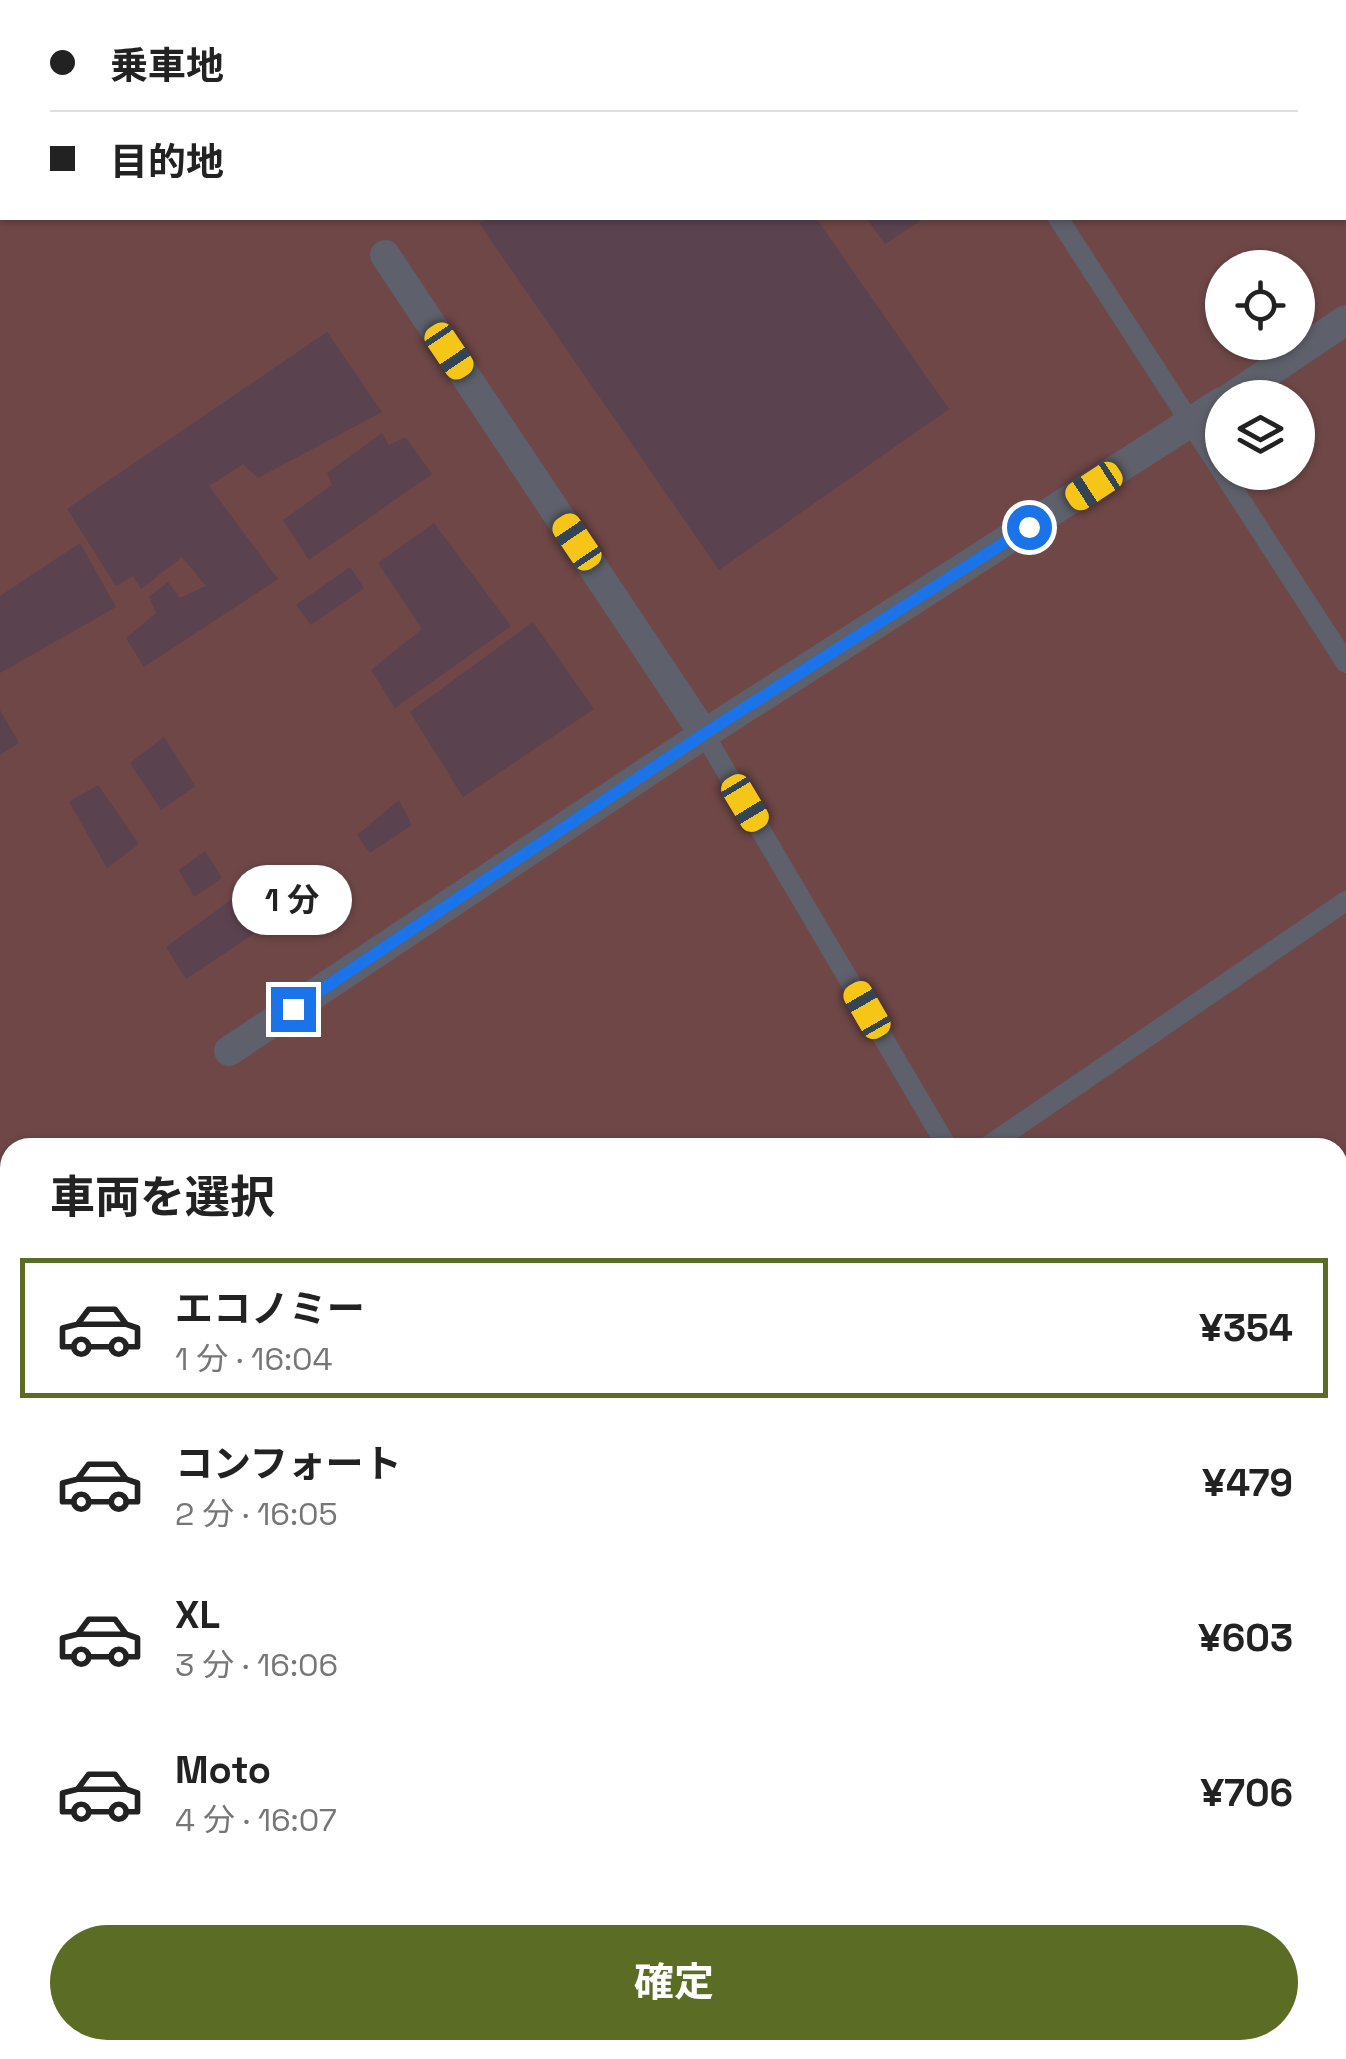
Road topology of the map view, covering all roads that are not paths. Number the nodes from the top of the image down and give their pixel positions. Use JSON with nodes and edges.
{"nodes":[{"id":1,"x":1059,"y":220,"type":"edge"},
{"id":2,"x":385,"y":256,"type":"dead end"},
{"id":3,"x":1346,"y":320,"type":"edge"},
{"id":4,"x":1257,"y":380,"type":"edge"},
{"id":5,"x":1205,"y":414,"type":"edge"},
{"id":6,"x":1191,"y":424,"type":"junction"},
{"id":7,"x":1346,"y":663,"type":"edge"},
{"id":8,"x":704,"y":734,"type":"junction"},
{"id":9,"x":1346,"y":901,"type":"edge"},
{"id":10,"x":229,"y":1052,"type":"dead end"},
{"id":11,"x":942,"y":1138,"type":"edge"},
{"id":12,"x":1000,"y":1138,"type":"edge"}],
"edges":[{"from":1,"to":6,"type":"lane"},
{"from":2,"to":8,"type":"street"},
{"from":3,"to":4,"type":"street"},
{"from":5,"to":6,"type":"street"},
{"from":6,"to":7,"type":"lane"},
{"from":6,"to":8,"type":"street"},
{"from":8,"to":10,"type":"street"},
{"from":8,"to":11,"type":"lane"},
{"from":9,"to":12,"type":"lane"}]}
